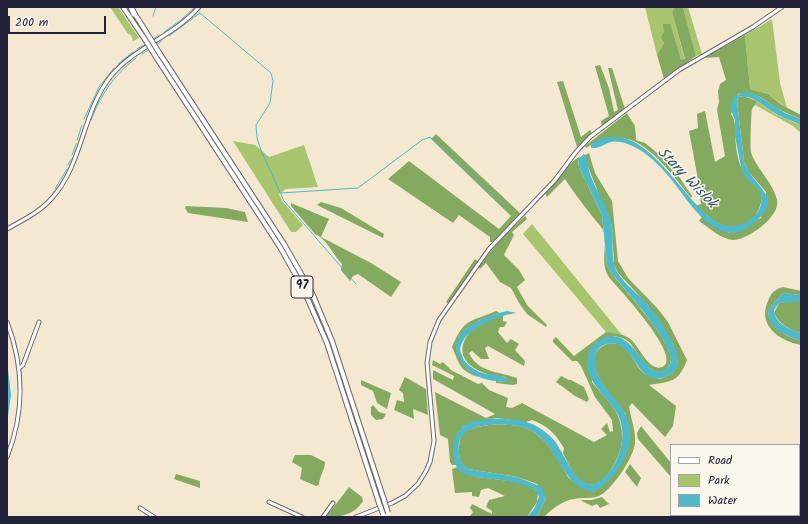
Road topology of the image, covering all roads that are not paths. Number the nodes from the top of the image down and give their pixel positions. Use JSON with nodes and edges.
{"nodes":[{"id":1,"x":123,"y":7,"type":"edge"},
{"id":2,"x":131,"y":7,"type":"edge"},
{"id":3,"x":199,"y":7,"type":"edge"},
{"id":4,"x":782,"y":7,"type":"edge"},
{"id":5,"x":134,"y":14,"type":"joint"},
{"id":6,"x":7,"y":229,"type":"edge"},
{"id":7,"x":7,"y":322,"type":"edge"},
{"id":8,"x":39,"y":322,"type":"dead end"},
{"id":9,"x":19,"y":368,"type":"junction"},
{"id":10,"x":7,"y":457,"type":"edge"},
{"id":11,"x":269,"y":502,"type":"dead end"},
{"id":12,"x":333,"y":503,"type":"dead end"},
{"id":13,"x":140,"y":508,"type":"dead end"},
{"id":14,"x":388,"y":515,"type":"edge"},
{"id":15,"x":383,"y":516,"type":"edge"},
{"id":16,"x":154,"y":517,"type":"edge"},
{"id":17,"x":302,"y":517,"type":"edge"},
{"id":18,"x":323,"y":517,"type":"edge"},
{"id":19,"x":356,"y":517,"type":"edge"}],
"edges":[{"from":1,"to":15,"type":"main road","number":"97","bridge":true},
{"from":2,"to":5,"type":"highway"},
{"from":3,"to":6,"type":"street"},
{"from":4,"to":19,"type":"street"},
{"from":5,"to":14,"type":"main road","number":"97","bridge":true},
{"from":7,"to":9,"type":"street"},
{"from":8,"to":9,"type":"street"},
{"from":9,"to":10,"type":"street"},
{"from":11,"to":17,"type":"street"},
{"from":12,"to":18,"type":"street"},
{"from":13,"to":16,"type":"street"}]}
